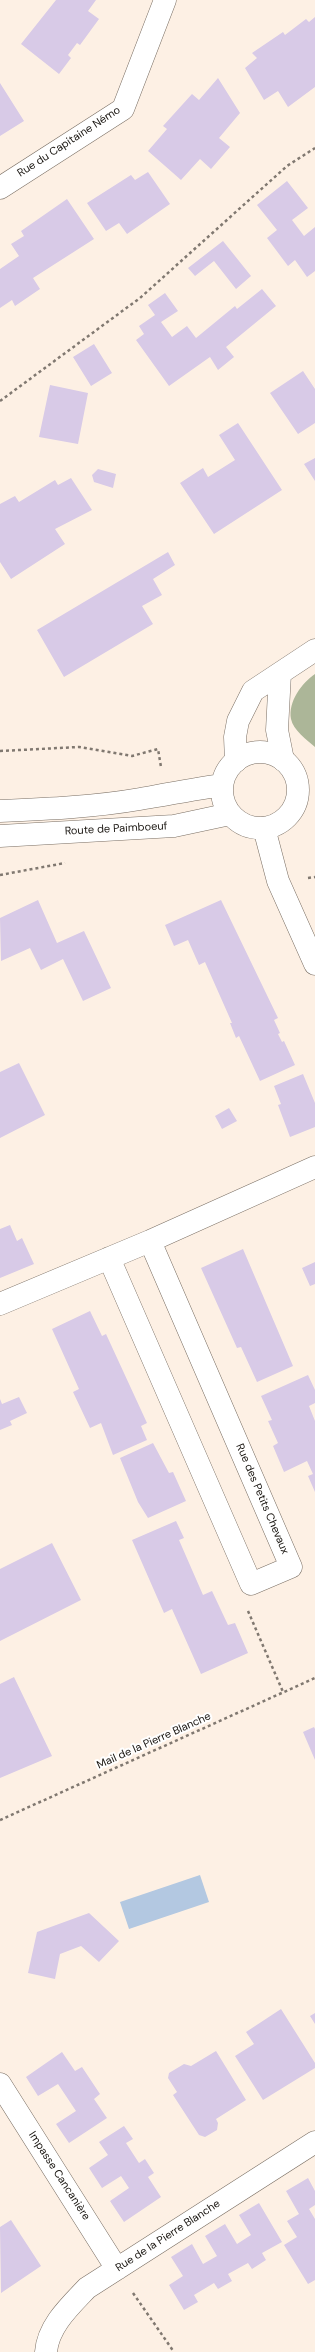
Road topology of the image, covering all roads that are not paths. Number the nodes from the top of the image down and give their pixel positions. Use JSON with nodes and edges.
{"nodes":[{"id":1,"x":165,"y":0,"type":"edge"},
{"id":2,"x":0,"y":188,"type":"edge"},
{"id":3,"x":315,"y":650,"type":"edge"},
{"id":4,"x":280,"y":673,"type":"junction"},
{"id":5,"x":283,"y":760,"type":"junction"},
{"id":6,"x":236,"y":761,"type":"junction"},
{"id":7,"x":222,"y":785,"type":"junction"},
{"id":8,"x":306,"y":794,"type":"edge"},
{"id":9,"x":0,"y":811,"type":"edge"},
{"id":10,"x":230,"y":814,"type":"junction"},
{"id":11,"x":264,"y":828,"type":"junction"},
{"id":12,"x":0,"y":836,"type":"edge"},
{"id":13,"x":315,"y":964,"type":"edge"},
{"id":14,"x":315,"y":1167,"type":"edge"},
{"id":15,"x":150,"y":1241,"type":"junction"},
{"id":16,"x":109,"y":1258,"type":"junction"},
{"id":17,"x":0,"y":1304,"type":"edge"},
{"id":18,"x":0,"y":2084,"type":"edge"},
{"id":19,"x":315,"y":2142,"type":"edge"},
{"id":20,"x":117,"y":2269,"type":"junction"},
{"id":21,"x":46,"y":2352,"type":"edge"}],
"edges":[{"from":1,"to":2,"type":"street","name":"Rue du Capitaine Némo"},
{"from":3,"to":4,"type":"street"},
{"from":4,"to":5,"type":"street"},
{"from":4,"to":6,"type":"street"},
{"from":5,"to":6,"type":"street"},
{"from":5,"to":8,"type":"street"},
{"from":6,"to":7,"type":"street"},
{"from":7,"to":9,"type":"street"},
{"from":7,"to":10,"type":"street"},
{"from":8,"to":11,"type":"street"},
{"from":10,"to":11,"type":"street"},
{"from":10,"to":12,"type":"street","name":"Route de Paimboeuf"},
{"from":11,"to":13,"type":"street"},
{"from":14,"to":15,"type":"street"},
{"from":15,"to":16,"type":"street"},
{"from":15,"to":16,"type":"street","name":"Rue des Petits Chevaux"},
{"from":16,"to":17,"type":"street"},
{"from":18,"to":20,"type":"street","name":"Impasse Cancanière"},
{"from":19,"to":20,"type":"street","name":"Rue de la Pierre Blanche"},
{"from":20,"to":21,"type":"street","name":"Rue de la Pierre Blanche"}]}
